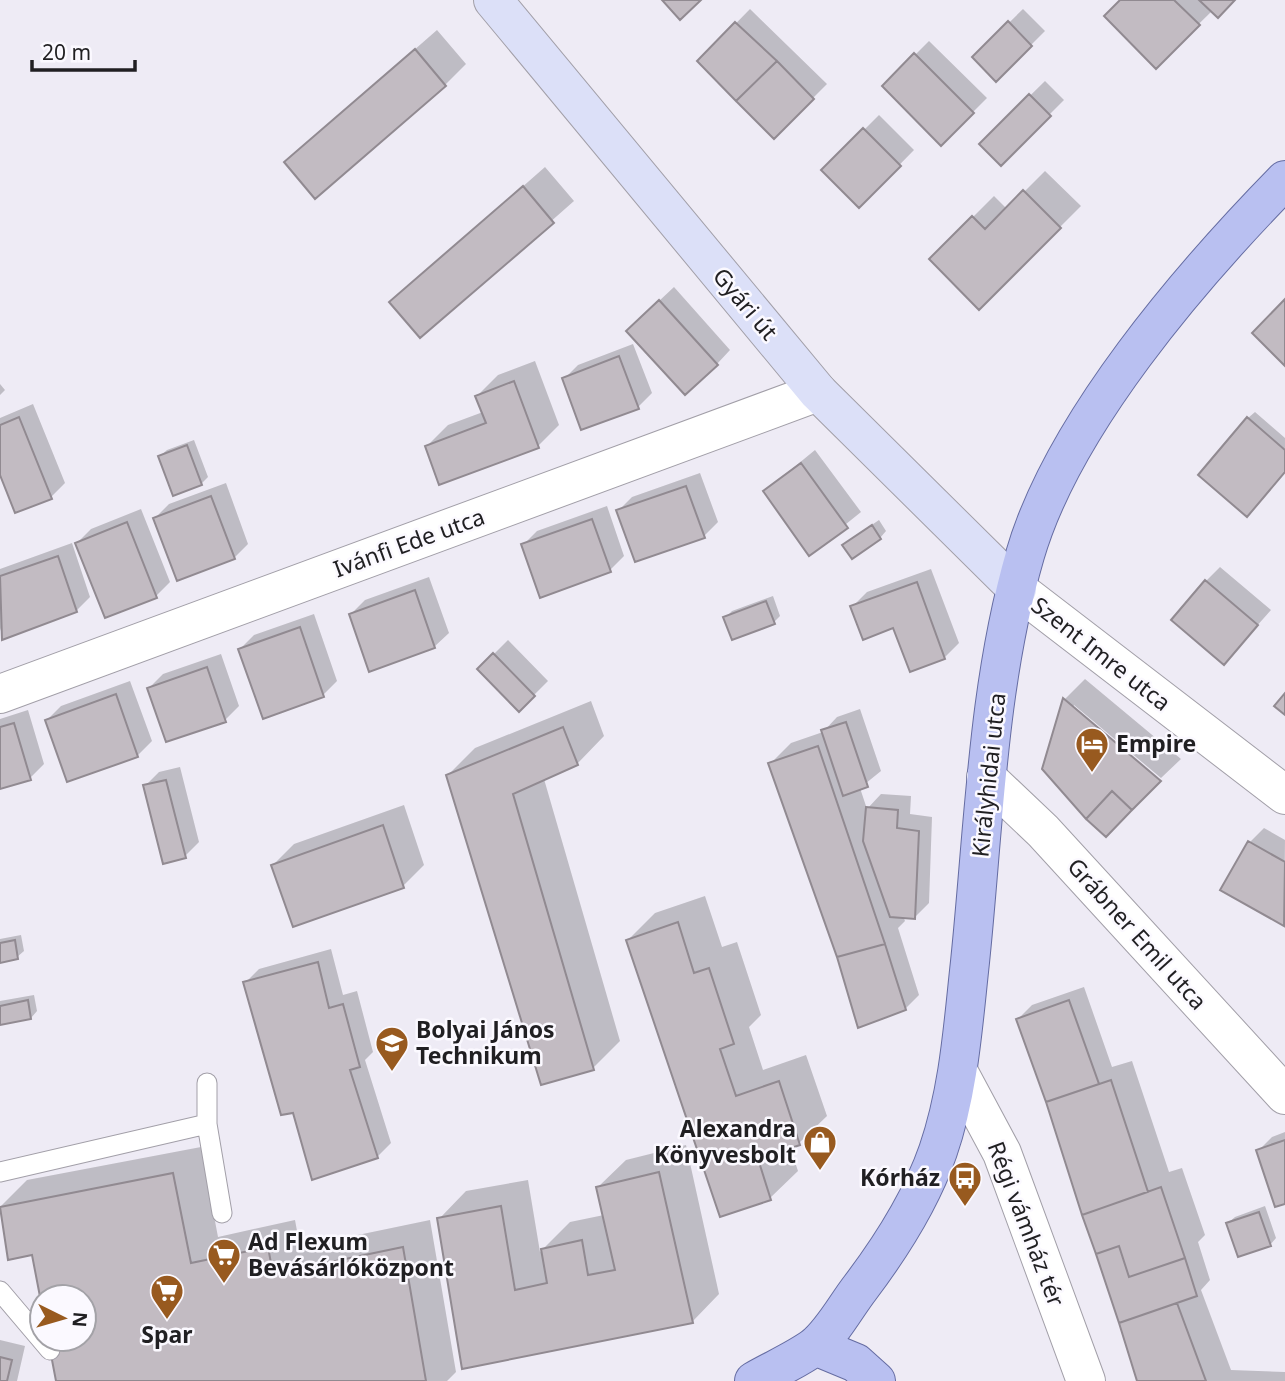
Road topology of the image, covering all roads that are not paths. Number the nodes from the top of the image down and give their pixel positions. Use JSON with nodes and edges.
{"nodes":[{"id":1,"x":493,"y":0,"type":"edge"},
{"id":2,"x":1285,"y":180,"type":"edge"},
{"id":3,"x":818,"y":393,"type":"junction"},
{"id":4,"x":1017,"y":589,"type":"junction"},
{"id":5,"x":0,"y":694,"type":"edge"},
{"id":6,"x":986,"y":777,"type":"junction"},
{"id":7,"x":1285,"y":795,"type":"edge"},
{"id":8,"x":958,"y":1071,"type":"junction"},
{"id":9,"x":207,"y":1083,"type":"dead end"},
{"id":10,"x":1285,"y":1095,"type":"edge"},
{"id":11,"x":207,"y":1124,"type":"junction"},
{"id":12,"x":0,"y":1172,"type":"edge"},
{"id":13,"x":222,"y":1213,"type":"dead end"},
{"id":14,"x":0,"y":1291,"type":"edge"},
{"id":15,"x":28,"y":1324,"type":"edge"},
{"id":16,"x":815,"y":1346,"type":"junction"},
{"id":17,"x":754,"y":1381,"type":"edge"},
{"id":18,"x":876,"y":1381,"type":"edge"},
{"id":19,"x":1086,"y":1381,"type":"edge"}],
"edges":[{"from":1,"to":3,"type":"street","name":"Gyári út"},
{"from":2,"to":4,"type":"main road","name":"Királyhidai utca"},
{"from":3,"to":4,"type":"street","name":"Gyári út"},
{"from":3,"to":5,"type":"street","name":"Ivánfi Ede utca"},
{"from":4,"to":6,"type":"main road","name":"Királyhidai utca"},
{"from":4,"to":7,"type":"street","name":"Szent Imre utca"},
{"from":6,"to":8,"type":"main road","name":"Királyhidai utca"},
{"from":6,"to":10,"type":"street","name":"Grábner Emil utca"},
{"from":8,"to":16,"type":"main road","name":"Királyhidai utca"},
{"from":8,"to":19,"type":"street","name":"Régi vámház tér"},
{"from":9,"to":11,"type":"lane"},
{"from":11,"to":12,"type":"lane"},
{"from":11,"to":13,"type":"lane"},
{"from":14,"to":15,"type":"lane"},
{"from":16,"to":17,"type":"main road","name":"Királyhidai utca"},
{"from":16,"to":18,"type":"main road"}]}
